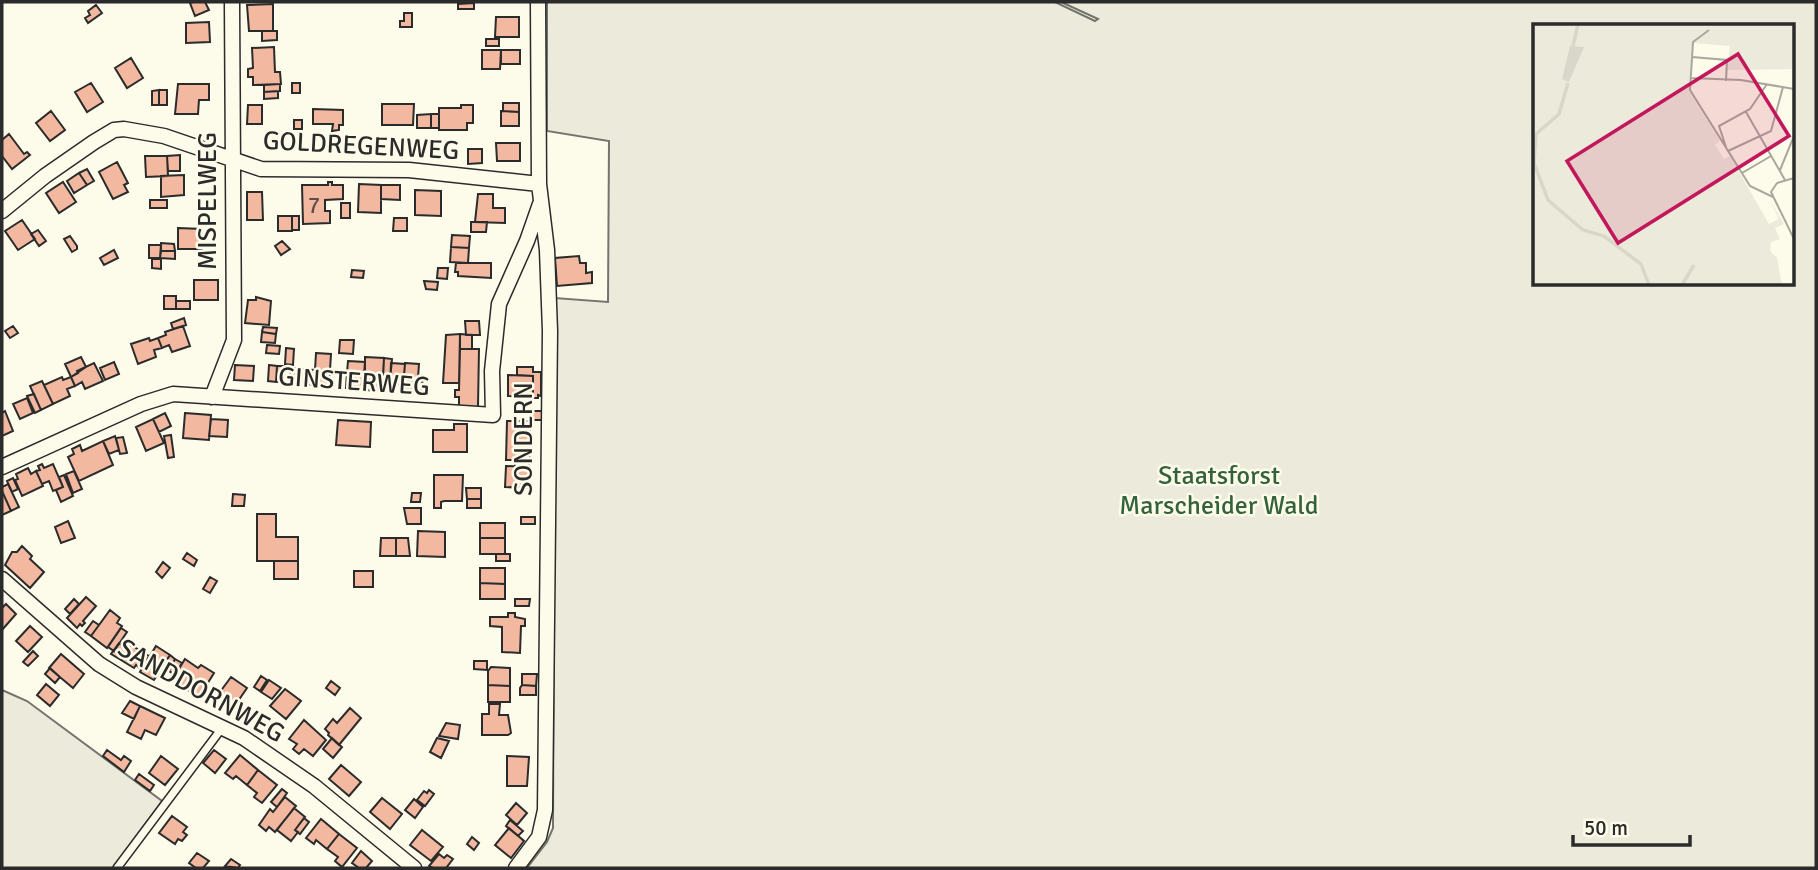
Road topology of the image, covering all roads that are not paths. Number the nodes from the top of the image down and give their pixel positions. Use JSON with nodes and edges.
{"nodes":[{"id":1,"x":232,"y":2,"type":"edge"},
{"id":2,"x":538,"y":2,"type":"edge"},
{"id":3,"x":233,"y":158,"type":"junction"},
{"id":4,"x":540,"y":192,"type":"junction"},
{"id":5,"x":2,"y":211,"type":"edge"},
{"id":6,"x":212,"y":397,"type":"junction"},
{"id":7,"x":2,"y":467,"type":"edge"},
{"id":8,"x":2,"y":579,"type":"edge"},
{"id":9,"x":223,"y":727,"type":"junction"},
{"id":10,"x":117,"y":868,"type":"edge"},
{"id":11,"x":414,"y":868,"type":"edge"},
{"id":12,"x":516,"y":868,"type":"edge"}],
"edges":[{"from":1,"to":3,"type":"street","name":"MISPELWEG"},
{"from":2,"to":4,"type":"street","name":"SONDERN"},
{"from":3,"to":4,"type":"street","name":"GOLDREGENWEG"},
{"from":3,"to":5,"type":"street","name":"GOLDREGENWEG"},
{"from":3,"to":6,"type":"street","name":"MISPELWEG"},
{"from":4,"to":6,"type":"street","name":"GINSTERWEG"},
{"from":4,"to":12,"type":"street","name":"SONDERN"},
{"from":6,"to":7,"type":"street","name":"GINSTERWEG"},
{"from":8,"to":9,"type":"street","name":"SANDDORNWEG"},
{"from":9,"to":10,"type":"lane"},
{"from":9,"to":11,"type":"street","name":"SANDDORNWEG"}]}
